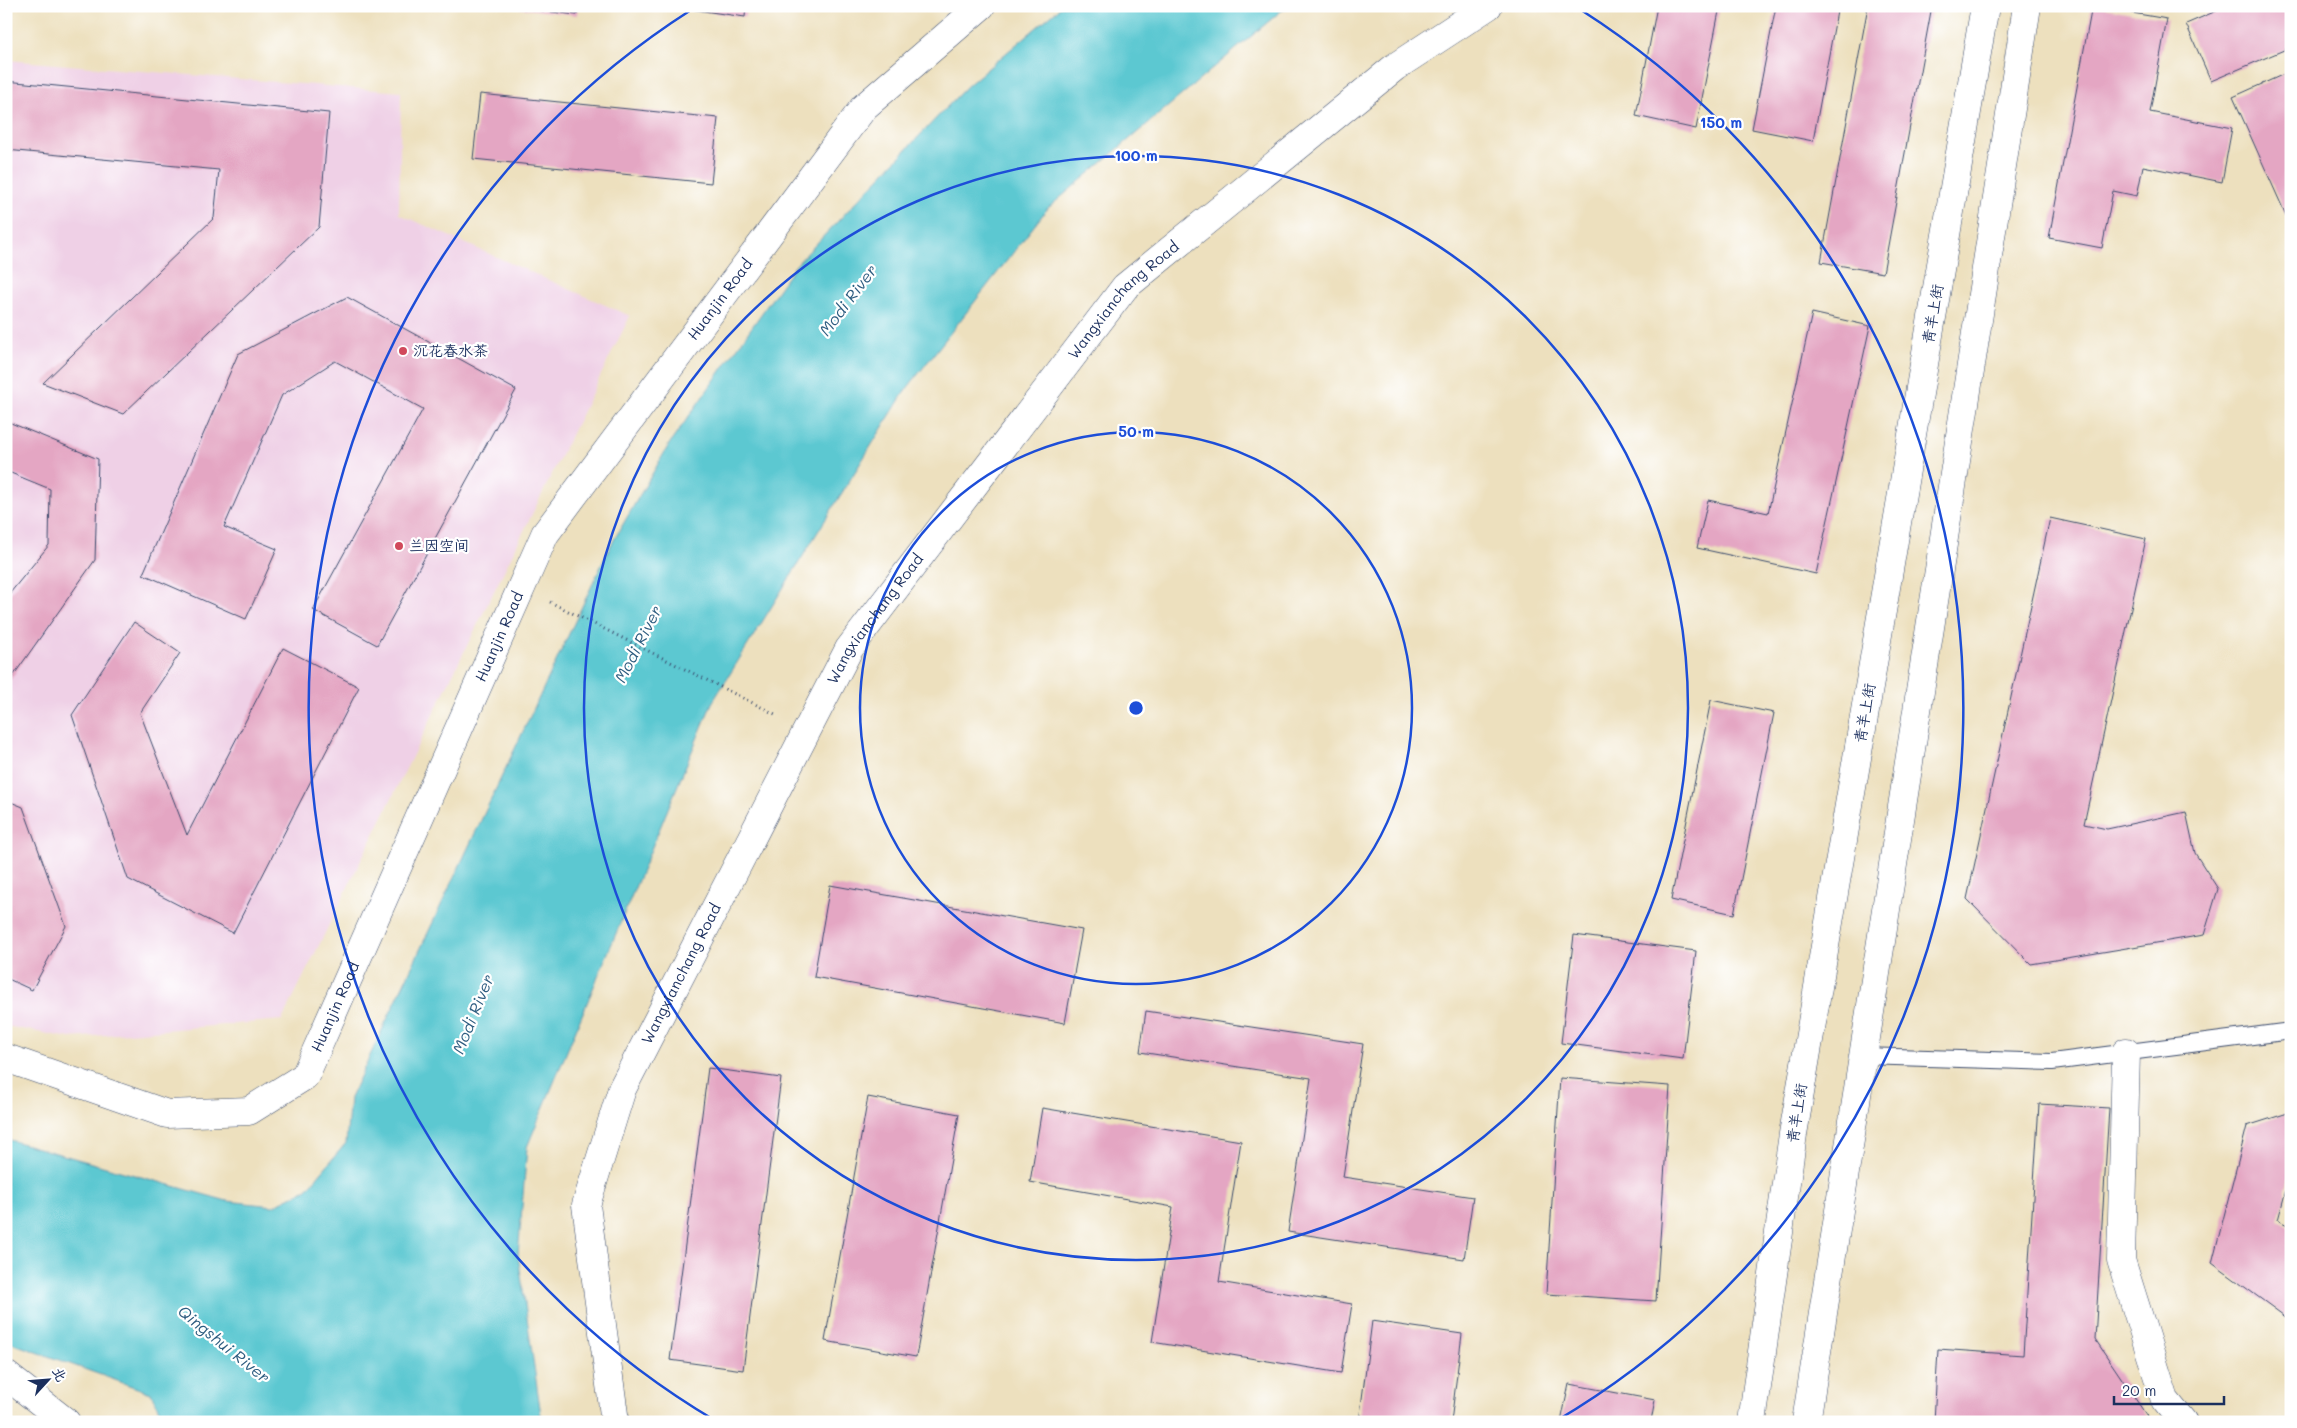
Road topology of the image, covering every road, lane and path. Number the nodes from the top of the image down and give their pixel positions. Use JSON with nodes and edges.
{"nodes":[{"id":1,"x":981,"y":6,"type":"edge"},
{"id":2,"x":1488,"y":6,"type":"edge"},
{"id":3,"x":1985,"y":6,"type":"edge"},
{"id":4,"x":2027,"y":6,"type":"edge"},
{"id":5,"x":548,"y":601,"type":"dead end"},
{"id":6,"x":778,"y":716,"type":"dead end"},
{"id":7,"x":2291,"y":1031,"type":"edge"},
{"id":8,"x":2126,"y":1052,"type":"junction"},
{"id":9,"x":1863,"y":1056,"type":"junction"},
{"id":10,"x":6,"y":1058,"type":"edge"},
{"id":11,"x":6,"y":1375,"type":"edge"},
{"id":12,"x":66,"y":1422,"type":"edge"},
{"id":13,"x":615,"y":1422,"type":"edge"},
{"id":14,"x":1752,"y":1422,"type":"edge"},
{"id":15,"x":1806,"y":1422,"type":"edge"},
{"id":16,"x":2183,"y":1422,"type":"edge"}],
"edges":[{"from":1,"to":10,"type":"street","name":"Huanjin Road"},
{"from":2,"to":13,"type":"street","name":"Wangxianchang Road"},
{"from":3,"to":14,"type":"street","name":"青羊上街"},
{"from":4,"to":9,"type":"street"},
{"from":5,"to":6,"type":"path"},
{"from":7,"to":8,"type":"lane"},
{"from":8,"to":9,"type":"lane"},
{"from":8,"to":16,"type":"street"},
{"from":9,"to":15,"type":"street"},
{"from":11,"to":12,"type":"street"}]}
